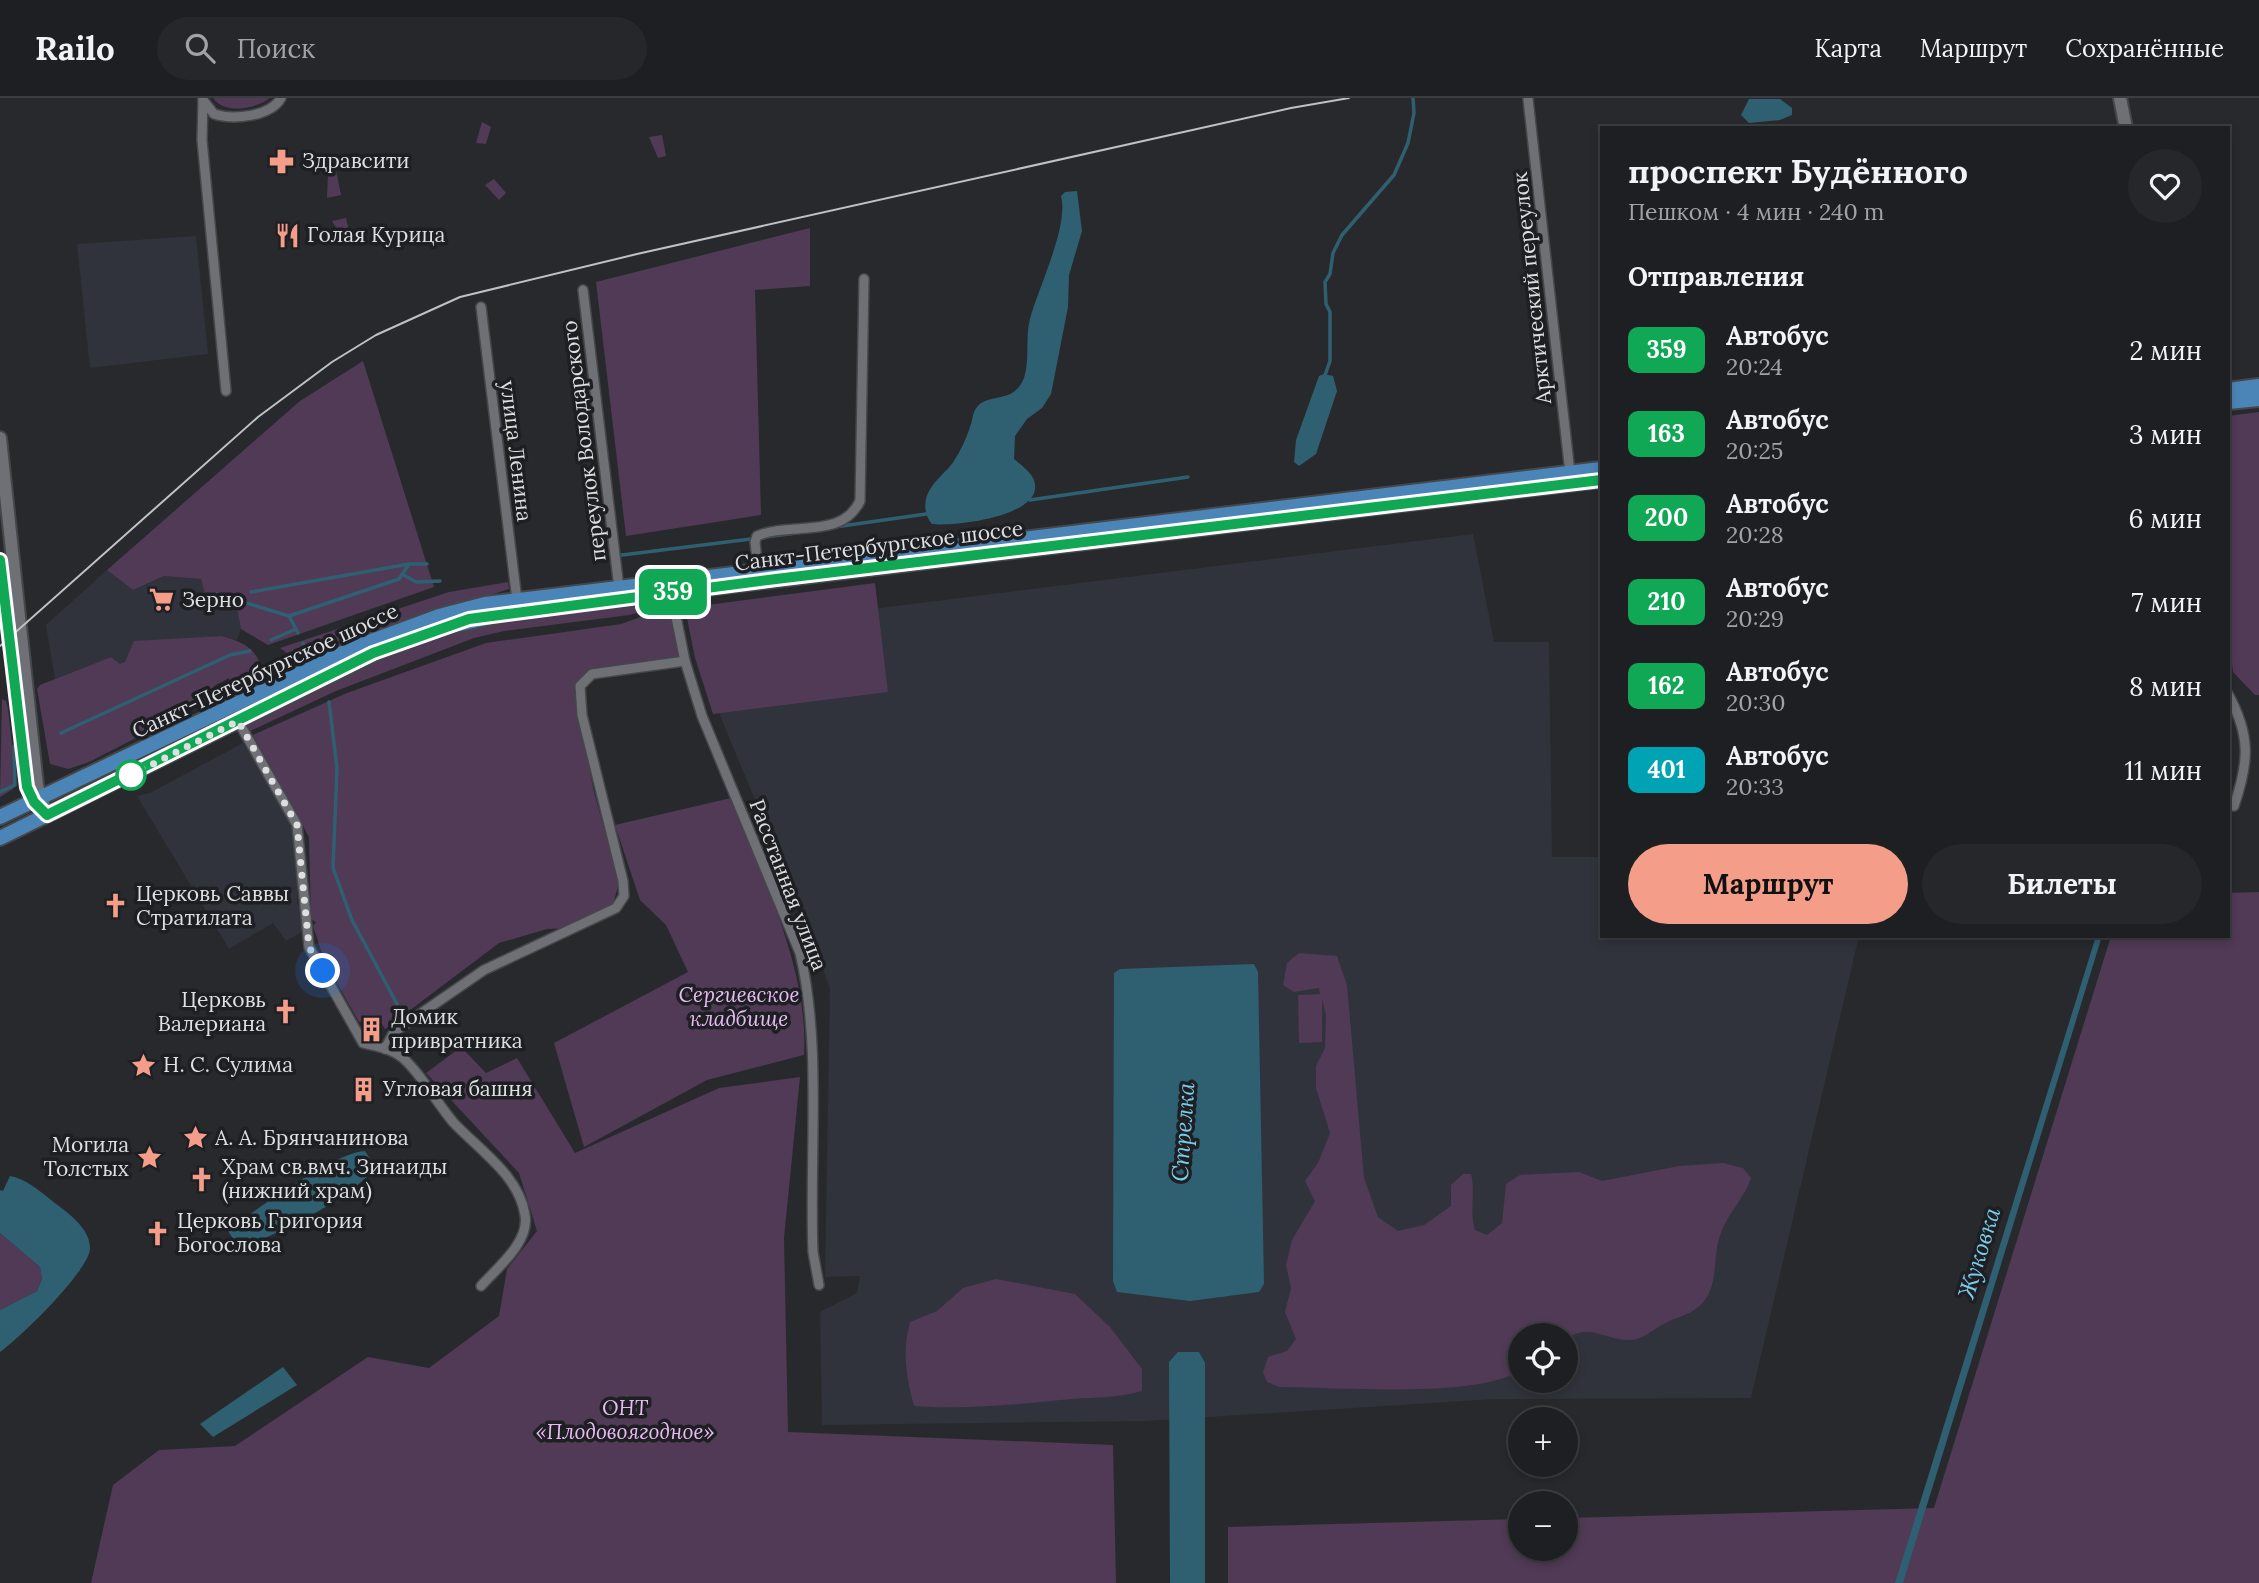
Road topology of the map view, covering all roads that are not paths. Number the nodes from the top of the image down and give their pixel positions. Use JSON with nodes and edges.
{"nodes":[{"id":1,"x":281,"y":98,"type":"edge"},
{"id":2,"x":2120,"y":98,"type":"edge"},
{"id":3,"x":203,"y":99,"type":"edge"},
{"id":4,"x":1528,"y":99,"type":"edge"},
{"id":5,"x":2126,"y":126,"type":"edge"},
{"id":6,"x":864,"y":279,"type":"dead end"},
{"id":7,"x":583,"y":290,"type":"dead end"},
{"id":8,"x":481,"y":307,"type":"dead end"},
{"id":9,"x":2259,"y":387,"type":"edge"},
{"id":10,"x":2230,"y":390,"type":"edge"},
{"id":11,"x":226,"y":391,"type":"dead end"},
{"id":12,"x":2259,"y":399,"type":"edge"},
{"id":13,"x":2230,"y":402,"type":"edge"},
{"id":14,"x":0,"y":440,"type":"edge"},
{"id":15,"x":1,"y":460,"type":"edge"},
{"id":16,"x":1600,"y":469,"type":"edge"},
{"id":17,"x":1570,"y":473,"type":"junction"},
{"id":18,"x":1600,"y":480,"type":"edge"},
{"id":19,"x":0,"y":560,"type":"edge"},
{"id":20,"x":758,"y":569,"type":"junction"},
{"id":21,"x":619,"y":588,"type":"junction"},
{"id":22,"x":671,"y":592,"type":"junction"},
{"id":23,"x":517,"y":600,"type":"junction"},
{"id":24,"x":685,"y":661,"type":"junction"},
{"id":25,"x":2230,"y":698,"type":"edge"},
{"id":26,"x":238,"y":721,"type":"junction"},
{"id":27,"x":38,"y":799,"type":"junction"},
{"id":28,"x":2234,"y":806,"type":"dead end"},
{"id":29,"x":47,"y":815,"type":"junction"},
{"id":30,"x":0,"y":817,"type":"edge"},
{"id":31,"x":0,"y":838,"type":"edge"},
{"id":32,"x":385,"y":1049,"type":"junction"},
{"id":33,"x":819,"y":1285,"type":"dead end"},
{"id":34,"x":481,"y":1286,"type":"dead end"}],
"edges":[{"from":1,"to":3,"type":"street"},
{"from":2,"to":5,"type":"main road"},
{"from":3,"to":11,"type":"street"},
{"from":4,"to":17,"type":"street","name":"Арктический переулок"},
{"from":6,"to":20,"type":"street"},
{"from":7,"to":21,"type":"street","name":"переулок Володарского"},
{"from":8,"to":23,"type":"street","name":"улица Ленина"},
{"from":9,"to":10,"type":"main road"},
{"from":12,"to":13,"type":"main road"},
{"from":14,"to":15,"type":"main road"},
{"from":15,"to":27,"type":"main road"},
{"from":16,"to":17,"type":"main road","name":"Санкт-Петербургское шоссе"},
{"from":17,"to":20,"type":"main road","name":"Санкт-Петербургское шоссе"},
{"from":18,"to":22,"type":"main road","name":"Санкт-Петербургское шоссе"},
{"from":19,"to":27,"type":"main road"},
{"from":20,"to":21,"type":"main road","name":"Санкт-Петербургское шоссе"},
{"from":21,"to":23,"type":"main road","name":"Санкт-Петербургское шоссе"},
{"from":22,"to":24,"type":"street","name":"Расстанная улица"},
{"from":22,"to":26,"type":"main road","name":"Санкт-Петербургское шоссе"},
{"from":23,"to":27,"type":"main road","name":"Санкт-Петербургское шоссе"},
{"from":24,"to":32,"type":"street"},
{"from":24,"to":33,"type":"street","name":"Расстанная улица"},
{"from":25,"to":28,"type":"street"},
{"from":26,"to":29,"type":"main road","name":"Санкт-Петербургское шоссе"},
{"from":26,"to":32,"type":"street"},
{"from":27,"to":29,"type":"main road"},
{"from":27,"to":30,"type":"main road","name":"Санкт-Петербургское шоссе"},
{"from":29,"to":31,"type":"main road","name":"Санкт-Петербургское шоссе"},
{"from":32,"to":34,"type":"street"}]}
